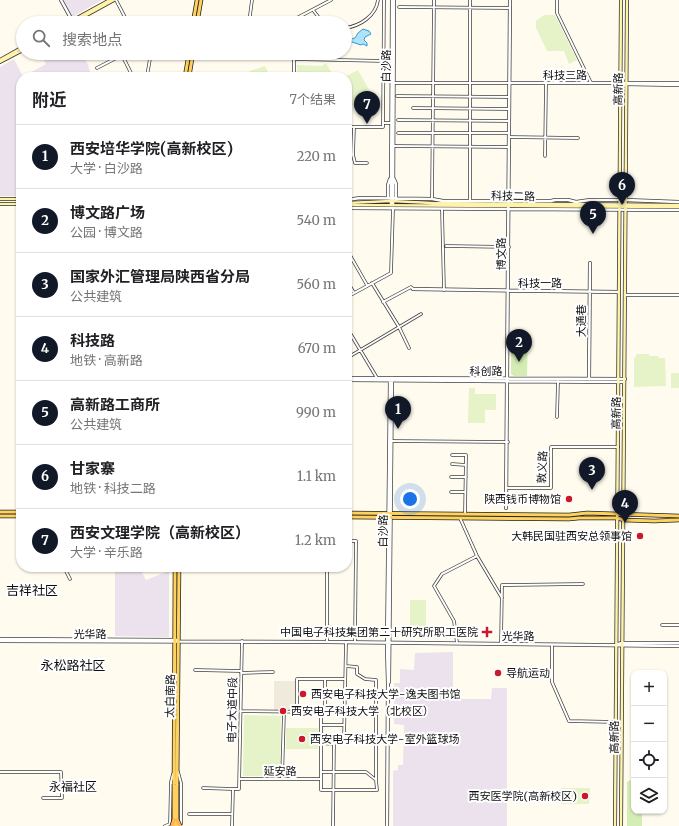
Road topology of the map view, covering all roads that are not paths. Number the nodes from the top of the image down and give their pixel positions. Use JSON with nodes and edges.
{"nodes":[{"id":1,"x":61,"y":0,"type":"edge"},
{"id":2,"x":110,"y":0,"type":"edge"},
{"id":3,"x":115,"y":0,"type":"edge"},
{"id":4,"x":197,"y":0,"type":"edge"},
{"id":5,"x":201,"y":0,"type":"edge"},
{"id":6,"x":252,"y":0,"type":"edge"},
{"id":7,"x":331,"y":0,"type":"edge"},
{"id":8,"x":378,"y":0,"type":"edge"},
{"id":9,"x":384,"y":0,"type":"edge"},
{"id":10,"x":434,"y":0,"type":"edge"},
{"id":11,"x":470,"y":0,"type":"edge"},
{"id":12,"x":510,"y":0,"type":"edge"},
{"id":13,"x":557,"y":0,"type":"edge"},
{"id":14,"x":621,"y":0,"type":"edge"},
{"id":15,"x":627,"y":0,"type":"edge"},
{"id":16,"x":394,"y":1,"type":"edge"},
{"id":17,"x":399,"y":7,"type":"dead end"},
{"id":18,"x":434,"y":7,"type":"junction"},
{"id":19,"x":470,"y":8,"type":"junction"},
{"id":20,"x":510,"y":8,"type":"junction"},
{"id":21,"x":313,"y":10,"type":"junction"},
{"id":22,"x":70,"y":16,"type":"edge"},
{"id":23,"x":83,"y":16,"type":"edge"},
{"id":24,"x":84,"y":16,"type":"edge"},
{"id":25,"x":124,"y":16,"type":"edge"},
{"id":26,"x":194,"y":16,"type":"edge"},
{"id":27,"x":199,"y":16,"type":"edge"},
{"id":28,"x":250,"y":16,"type":"edge"},
{"id":29,"x":303,"y":16,"type":"edge"},
{"id":30,"x":318,"y":16,"type":"edge"},
{"id":31,"x":352,"y":26,"type":"edge"},
{"id":32,"x":16,"y":53,"type":"edge"},
{"id":33,"x":112,"y":60,"type":"edge"},
{"id":34,"x":124,"y":60,"type":"edge"},
{"id":35,"x":149,"y":60,"type":"edge"},
{"id":36,"x":188,"y":60,"type":"edge"},
{"id":37,"x":192,"y":60,"type":"edge"},
{"id":38,"x":294,"y":60,"type":"edge"},
{"id":39,"x":339,"y":60,"type":"edge"},
{"id":40,"x":0,"y":61,"type":"edge"},
{"id":41,"x":384,"y":61,"type":"junction"},
{"id":42,"x":97,"y":68,"type":"dead end"},
{"id":43,"x":130,"y":72,"type":"edge"},
{"id":44,"x":148,"y":72,"type":"edge"},
{"id":45,"x":186,"y":72,"type":"edge"},
{"id":46,"x":191,"y":72,"type":"edge"},
{"id":47,"x":294,"y":72,"type":"edge"},
{"id":48,"x":392,"y":83,"type":"junction"},
{"id":49,"x":433,"y":83,"type":"junction"},
{"id":50,"x":471,"y":83,"type":"junction"},
{"id":51,"x":510,"y":83,"type":"junction"},
{"id":52,"x":546,"y":83,"type":"junction"},
{"id":53,"x":591,"y":83,"type":"junction"},
{"id":54,"x":620,"y":83,"type":"junction"},
{"id":55,"x":626,"y":84,"type":"junction"},
{"id":56,"x":679,"y":84,"type":"edge"},
{"id":57,"x":397,"y":96,"type":"dead end"},
{"id":58,"x":433,"y":96,"type":"junction"},
{"id":59,"x":470,"y":96,"type":"junction"},
{"id":60,"x":509,"y":97,"type":"junction"},
{"id":61,"x":412,"y":108,"type":"dead end"},
{"id":62,"x":433,"y":108,"type":"junction"},
{"id":63,"x":470,"y":108,"type":"junction"},
{"id":64,"x":509,"y":109,"type":"junction"},
{"id":65,"x":398,"y":120,"type":"dead end"},
{"id":66,"x":433,"y":121,"type":"junction"},
{"id":67,"x":470,"y":121,"type":"junction"},
{"id":68,"x":509,"y":121,"type":"junction"},
{"id":69,"x":383,"y":123,"type":"junction"},
{"id":70,"x":391,"y":123,"type":"junction"},
{"id":71,"x":354,"y":127,"type":"joint"},
{"id":72,"x":398,"y":133,"type":"dead end"},
{"id":73,"x":433,"y":133,"type":"junction"},
{"id":74,"x":470,"y":134,"type":"junction"},
{"id":75,"x":509,"y":135,"type":"junction"},
{"id":76,"x":546,"y":138,"type":"junction"},
{"id":77,"x":578,"y":138,"type":"dead end"},
{"id":78,"x":393,"y":146,"type":"junction"},
{"id":79,"x":433,"y":146,"type":"junction"},
{"id":80,"x":470,"y":146,"type":"junction"},
{"id":81,"x":509,"y":147,"type":"junction"},
{"id":82,"x":353,"y":155,"type":"joint"},
{"id":83,"x":545,"y":156,"type":"dead end"},
{"id":84,"x":367,"y":163,"type":"dead end"},
{"id":85,"x":392,"y":175,"type":"junction"},
{"id":86,"x":0,"y":199,"type":"edge"},
{"id":87,"x":16,"y":199,"type":"edge"},
{"id":88,"x":432,"y":199,"type":"junction"},
{"id":89,"x":619,"y":200,"type":"junction"},
{"id":90,"x":626,"y":200,"type":"junction"},
{"id":91,"x":470,"y":201,"type":"junction"},
{"id":92,"x":352,"y":202,"type":"edge"},
{"id":93,"x":392,"y":202,"type":"junction"},
{"id":94,"x":432,"y":203,"type":"junction"},
{"id":95,"x":0,"y":204,"type":"edge"},
{"id":96,"x":352,"y":204,"type":"edge"},
{"id":97,"x":16,"y":205,"type":"edge"},
{"id":98,"x":509,"y":205,"type":"junction"},
{"id":99,"x":679,"y":205,"type":"edge"},
{"id":100,"x":619,"y":207,"type":"junction"},
{"id":101,"x":626,"y":207,"type":"junction"},
{"id":102,"x":442,"y":208,"type":"junction"},
{"id":103,"x":679,"y":210,"type":"edge"},
{"id":104,"x":446,"y":246,"type":"dead end"},
{"id":105,"x":509,"y":247,"type":"junction"},
{"id":106,"x":352,"y":259,"type":"edge"},
{"id":107,"x":590,"y":263,"type":"dead end"},
{"id":108,"x":372,"y":283,"type":"junction"},
{"id":109,"x":367,"y":285,"type":"junction"},
{"id":110,"x":413,"y":289,"type":"joint"},
{"id":111,"x":352,"y":290,"type":"edge"},
{"id":112,"x":444,"y":290,"type":"junction"},
{"id":113,"x":509,"y":291,"type":"junction"},
{"id":114,"x":589,"y":291,"type":"junction"},
{"id":115,"x":618,"y":292,"type":"junction"},
{"id":116,"x":354,"y":293,"type":"joint"},
{"id":117,"x":625,"y":295,"type":"junction"},
{"id":118,"x":679,"y":295,"type":"edge"},
{"id":119,"x":383,"y":302,"type":"junction"},
{"id":120,"x":421,"y":314,"type":"dead end"},
{"id":121,"x":399,"y":328,"type":"junction"},
{"id":122,"x":352,"y":336,"type":"edge"},
{"id":123,"x":409,"y":348,"type":"dead end"},
{"id":124,"x":360,"y":350,"type":"junction"},
{"id":125,"x":352,"y":355,"type":"edge"},
{"id":126,"x":378,"y":378,"type":"junction"},
{"id":127,"x":352,"y":379,"type":"edge"},
{"id":128,"x":352,"y":379,"type":"edge"},
{"id":129,"x":391,"y":379,"type":"junction"},
{"id":130,"x":589,"y":379,"type":"junction"},
{"id":131,"x":508,"y":380,"type":"junction"},
{"id":132,"x":558,"y":380,"type":"junction"},
{"id":133,"x":619,"y":381,"type":"junction"},
{"id":134,"x":625,"y":381,"type":"junction"},
{"id":135,"x":558,"y":417,"type":"dead end"},
{"id":136,"x":390,"y":441,"type":"junction"},
{"id":137,"x":508,"y":442,"type":"junction"},
{"id":138,"x":618,"y":447,"type":"junction"},
{"id":139,"x":452,"y":455,"type":"dead end"},
{"id":140,"x":452,"y":464,"type":"dead end"},
{"id":141,"x":466,"y":465,"type":"junction"},
{"id":142,"x":451,"y":477,"type":"dead end"},
{"id":143,"x":466,"y":477,"type":"junction"},
{"id":144,"x":507,"y":488,"type":"junction"},
{"id":145,"x":451,"y":492,"type":"dead end"},
{"id":146,"x":465,"y":492,"type":"junction"},
{"id":147,"x":506,"y":508,"type":"dead end"},
{"id":148,"x":0,"y":512,"type":"edge"},
{"id":149,"x":16,"y":512,"type":"edge"},
{"id":150,"x":352,"y":513,"type":"edge"},
{"id":151,"x":390,"y":514,"type":"junction"},
{"id":152,"x":465,"y":514,"type":"junction"},
{"id":153,"x":617,"y":514,"type":"junction"},
{"id":154,"x":624,"y":515,"type":"junction"},
{"id":155,"x":0,"y":516,"type":"edge"},
{"id":156,"x":16,"y":516,"type":"edge"},
{"id":157,"x":679,"y":516,"type":"edge"},
{"id":158,"x":352,"y":517,"type":"edge"},
{"id":159,"x":390,"y":518,"type":"junction"},
{"id":160,"x":460,"y":518,"type":"junction"},
{"id":161,"x":617,"y":518,"type":"junction"},
{"id":162,"x":624,"y":520,"type":"junction"},
{"id":163,"x":679,"y":520,"type":"edge"},
{"id":164,"x":352,"y":541,"type":"edge"},
{"id":165,"x":477,"y":556,"type":"junction"},
{"id":166,"x":66,"y":572,"type":"edge"},
{"id":167,"x":175,"y":572,"type":"edge"},
{"id":168,"x":179,"y":572,"type":"edge"},
{"id":169,"x":327,"y":572,"type":"edge"},
{"id":170,"x":70,"y":579,"type":"dead end"},
{"id":171,"x":583,"y":584,"type":"dead end"},
{"id":172,"x":502,"y":600,"type":"junction"},
{"id":173,"x":662,"y":625,"type":"dead end"},
{"id":174,"x":679,"y":625,"type":"edge"},
{"id":175,"x":0,"y":640,"type":"edge"},
{"id":176,"x":176,"y":641,"type":"junction"},
{"id":177,"x":242,"y":641,"type":"junction"},
{"id":178,"x":327,"y":642,"type":"junction"},
{"id":179,"x":346,"y":642,"type":"junction"},
{"id":180,"x":355,"y":642,"type":"junction"},
{"id":181,"x":388,"y":643,"type":"junction"},
{"id":182,"x":457,"y":644,"type":"junction"},
{"id":183,"x":502,"y":644,"type":"junction"},
{"id":184,"x":552,"y":644,"type":"junction"},
{"id":185,"x":616,"y":644,"type":"junction"},
{"id":186,"x":622,"y":644,"type":"junction"},
{"id":187,"x":679,"y":644,"type":"edge"},
{"id":188,"x":346,"y":666,"type":"junction"},
{"id":189,"x":195,"y":670,"type":"dead end"},
{"id":190,"x":241,"y":672,"type":"junction"},
{"id":191,"x":273,"y":672,"type":"dead end"},
{"id":192,"x":345,"y":678,"type":"junction"},
{"id":193,"x":325,"y":679,"type":"junction"},
{"id":194,"x":240,"y":711,"type":"junction"},
{"id":195,"x":284,"y":712,"type":"junction"},
{"id":196,"x":297,"y":712,"type":"junction"},
{"id":197,"x":321,"y":712,"type":"junction"},
{"id":198,"x":616,"y":722,"type":"junction"},
{"id":199,"x":321,"y":725,"type":"junction"},
{"id":200,"x":344,"y":725,"type":"junction"},
{"id":201,"x":344,"y":740,"type":"junction"},
{"id":202,"x":376,"y":740,"type":"junction"},
{"id":203,"x":321,"y":744,"type":"junction"},
{"id":204,"x":334,"y":744,"type":"junction"},
{"id":205,"x":176,"y":771,"type":"junction"},
{"id":206,"x":0,"y":772,"type":"edge"},
{"id":207,"x":321,"y":772,"type":"junction"},
{"id":208,"x":334,"y":772,"type":"junction"},
{"id":209,"x":239,"y":778,"type":"junction"},
{"id":210,"x":282,"y":779,"type":"junction"},
{"id":211,"x":320,"y":779,"type":"junction"},
{"id":212,"x":376,"y":780,"type":"junction"},
{"id":213,"x":203,"y":788,"type":"dead end"},
{"id":214,"x":233,"y":789,"type":"junction"},
{"id":215,"x":62,"y":790,"type":"junction"},
{"id":216,"x":95,"y":790,"type":"dead end"},
{"id":217,"x":334,"y":790,"type":"junction"},
{"id":218,"x":43,"y":798,"type":"dead end"},
{"id":219,"x":189,"y":814,"type":"dead end"},
{"id":220,"x":232,"y":814,"type":"junction"},
{"id":221,"x":177,"y":824,"type":"edge"},
{"id":222,"x":165,"y":826,"type":"edge"},
{"id":223,"x":232,"y":826,"type":"edge"},
{"id":224,"x":333,"y":826,"type":"edge"},
{"id":225,"x":388,"y":826,"type":"edge"},
{"id":226,"x":615,"y":826,"type":"edge"},
{"id":227,"x":621,"y":826,"type":"edge"}],
"edges":[{"from":1,"to":22,"type":"street"},
{"from":2,"to":23,"type":"main road"},
{"from":3,"to":24,"type":"main road"},
{"from":3,"to":25,"type":"street"},
{"from":4,"to":26,"type":"main road"},
{"from":5,"to":27,"type":"main road"},
{"from":6,"to":28,"type":"street"},
{"from":7,"to":21,"type":"street"},
{"from":8,"to":31,"type":"street"},
{"from":9,"to":41,"type":"street"},
{"from":10,"to":18,"type":"street"},
{"from":11,"to":19,"type":"street"},
{"from":12,"to":20,"type":"street","name":"博文路"},
{"from":13,"to":53,"type":"street"},
{"from":14,"to":54,"type":"main road","name":"高新路"},
{"from":15,"to":55,"type":"main road","name":"高新路"},
{"from":16,"to":48,"type":"street","name":"白沙路"},
{"from":17,"to":18,"type":"street"},
{"from":18,"to":19,"type":"street"},
{"from":18,"to":49,"type":"street"},
{"from":19,"to":20,"type":"street"},
{"from":19,"to":50,"type":"street"},
{"from":20,"to":51,"type":"street","name":"博文路"},
{"from":21,"to":29,"type":"street"},
{"from":21,"to":30,"type":"street"},
{"from":32,"to":40,"type":"main road"},
{"from":33,"to":42,"type":"street"},
{"from":34,"to":43,"type":"street"},
{"from":35,"to":44,"type":"street"},
{"from":36,"to":45,"type":"main road"},
{"from":37,"to":46,"type":"main road"},
{"from":38,"to":47,"type":"street"},
{"from":39,"to":41,"type":"street"},
{"from":41,"to":69,"type":"street"},
{"from":48,"to":49,"type":"street"},
{"from":48,"to":70,"type":"street","name":"白沙路"},
{"from":48,"to":78,"type":"street","name":"白沙路"},
{"from":49,"to":50,"type":"street"},
{"from":49,"to":58,"type":"street"},
{"from":50,"to":51,"type":"street"},
{"from":50,"to":59,"type":"street"},
{"from":51,"to":52,"type":"street","name":"科技三路"},
{"from":51,"to":60,"type":"street","name":"博文路"},
{"from":52,"to":53,"type":"street","name":"科技三路"},
{"from":52,"to":76,"type":"street"},
{"from":53,"to":54,"type":"street","name":"科技三路"},
{"from":54,"to":55,"type":"street","name":"科技三路"},
{"from":54,"to":89,"type":"main road","name":"高新路"},
{"from":55,"to":56,"type":"street","name":"科技三路"},
{"from":55,"to":90,"type":"main road","name":"高新路"},
{"from":57,"to":58,"type":"street"},
{"from":58,"to":59,"type":"street"},
{"from":58,"to":62,"type":"street"},
{"from":59,"to":60,"type":"street"},
{"from":59,"to":63,"type":"street"},
{"from":60,"to":64,"type":"street","name":"博文路"},
{"from":61,"to":62,"type":"street"},
{"from":62,"to":63,"type":"street"},
{"from":62,"to":66,"type":"street"},
{"from":63,"to":64,"type":"street"},
{"from":63,"to":67,"type":"street"},
{"from":64,"to":68,"type":"street","name":"博文路"},
{"from":65,"to":66,"type":"street"},
{"from":66,"to":67,"type":"street"},
{"from":66,"to":73,"type":"street"},
{"from":67,"to":68,"type":"street"},
{"from":67,"to":74,"type":"street"},
{"from":68,"to":75,"type":"street","name":"博文路"},
{"from":69,"to":70,"type":"street"},
{"from":69,"to":71,"type":"street"},
{"from":70,"to":85,"type":"street","name":"白沙路"},
{"from":71,"to":82,"type":"street"},
{"from":72,"to":73,"type":"street"},
{"from":73,"to":74,"type":"street"},
{"from":73,"to":79,"type":"street"},
{"from":74,"to":75,"type":"street"},
{"from":74,"to":80,"type":"street"},
{"from":75,"to":76,"type":"street"},
{"from":75,"to":81,"type":"street","name":"博文路"},
{"from":76,"to":77,"type":"street"},
{"from":76,"to":83,"type":"street"},
{"from":78,"to":79,"type":"street"},
{"from":78,"to":85,"type":"street","name":"白沙路"},
{"from":79,"to":80,"type":"street"},
{"from":79,"to":88,"type":"street"},
{"from":80,"to":81,"type":"street"},
{"from":80,"to":91,"type":"street"},
{"from":81,"to":98,"type":"street","name":"博文路"},
{"from":82,"to":84,"type":"street"},
{"from":85,"to":93,"type":"street","name":"白沙路"},
{"from":85,"to":93,"type":"street"},
{"from":86,"to":87,"type":"main road"},
{"from":88,"to":91,"type":"street"},
{"from":88,"to":93,"type":"street"},
{"from":88,"to":94,"type":"street"},
{"from":89,"to":90,"type":"street"},
{"from":89,"to":98,"type":"street"},
{"from":89,"to":100,"type":"main road","name":"高新路"},
{"from":90,"to":99,"type":"street"},
{"from":90,"to":101,"type":"main road","name":"高新路"},
{"from":91,"to":98,"type":"street"},
{"from":92,"to":93,"type":"street"},
{"from":93,"to":94,"type":"main road","name":"科技二路"},
{"from":93,"to":96,"type":"main road","name":"科技二路"},
{"from":93,"to":98,"type":"main road","name":"科技二路"},
{"from":93,"to":102,"type":"street"},
{"from":93,"to":108,"type":"street"},
{"from":94,"to":98,"type":"main road","name":"科技二路"},
{"from":95,"to":97,"type":"main road"},
{"from":98,"to":100,"type":"main road","name":"科技二路"},
{"from":98,"to":100,"type":"street"},
{"from":98,"to":102,"type":"street"},
{"from":98,"to":105,"type":"street","name":"博文路"},
{"from":99,"to":101,"type":"main road","name":"科技二路"},
{"from":100,"to":101,"type":"main road","name":"科技二路"},
{"from":100,"to":101,"type":"street"},
{"from":100,"to":115,"type":"main road","name":"高新路"},
{"from":101,"to":103,"type":"street"},
{"from":101,"to":117,"type":"main road","name":"高新路"},
{"from":102,"to":112,"type":"street"},
{"from":104,"to":105,"type":"street"},
{"from":105,"to":113,"type":"street","name":"博文路"},
{"from":106,"to":109,"type":"street"},
{"from":107,"to":114,"type":"street","name":"大通巷"},
{"from":108,"to":109,"type":"street"},
{"from":108,"to":119,"type":"street"},
{"from":109,"to":116,"type":"street"},
{"from":110,"to":112,"type":"street","name":"科技一路"},
{"from":110,"to":119,"type":"street"},
{"from":111,"to":116,"type":"street"},
{"from":112,"to":113,"type":"street","name":"科技一路"},
{"from":113,"to":114,"type":"street","name":"科技一路"},
{"from":113,"to":131,"type":"street","name":"博文路"},
{"from":114,"to":115,"type":"street","name":"科技一路"},
{"from":114,"to":130,"type":"street","name":"大通巷"},
{"from":115,"to":133,"type":"main road","name":"高新路"},
{"from":117,"to":118,"type":"street"},
{"from":117,"to":134,"type":"main road","name":"高新路"},
{"from":119,"to":121,"type":"street"},
{"from":120,"to":121,"type":"street"},
{"from":121,"to":123,"type":"street"},
{"from":121,"to":124,"type":"street"},
{"from":122,"to":124,"type":"street"},
{"from":124,"to":125,"type":"street"},
{"from":124,"to":126,"type":"street"},
{"from":126,"to":127,"type":"street","name":"科创路"},
{"from":126,"to":129,"type":"street","name":"科创路"},
{"from":128,"to":129,"type":"street","name":"科创路"},
{"from":129,"to":131,"type":"street","name":"科创路"},
{"from":129,"to":136,"type":"street","name":"白沙路"},
{"from":130,"to":132,"type":"street","name":"科创路"},
{"from":130,"to":133,"type":"street","name":"科创路"},
{"from":131,"to":132,"type":"street","name":"科创路"},
{"from":131,"to":137,"type":"street","name":"博文路"},
{"from":132,"to":133,"type":"street","name":"科创路"},
{"from":132,"to":135,"type":"street"},
{"from":133,"to":134,"type":"street","name":"科创路"},
{"from":133,"to":138,"type":"main road","name":"高新路"},
{"from":134,"to":154,"type":"main road","name":"高新路"},
{"from":136,"to":137,"type":"street"},
{"from":136,"to":151,"type":"street","name":"白沙路"},
{"from":137,"to":144,"type":"street","name":"博文路"},
{"from":138,"to":144,"type":"street","name":"敦义路"},
{"from":138,"to":153,"type":"main road","name":"高新路"},
{"from":139,"to":141,"type":"street"},
{"from":140,"to":141,"type":"street"},
{"from":141,"to":143,"type":"street"},
{"from":142,"to":143,"type":"street"},
{"from":143,"to":146,"type":"street"},
{"from":144,"to":147,"type":"street","name":"博文路"},
{"from":145,"to":146,"type":"street"},
{"from":146,"to":152,"type":"street"},
{"from":148,"to":149,"type":"main road"},
{"from":150,"to":151,"type":"main road"},
{"from":151,"to":152,"type":"main road"},
{"from":151,"to":159,"type":"street","name":"白沙路"},
{"from":152,"to":153,"type":"main road"},
{"from":153,"to":154,"type":"main road"},
{"from":153,"to":161,"type":"main road","name":"高新路"},
{"from":154,"to":157,"type":"main road"},
{"from":154,"to":162,"type":"main road","name":"高新路"},
{"from":155,"to":156,"type":"main road"},
{"from":158,"to":159,"type":"main road"},
{"from":159,"to":160,"type":"main road"},
{"from":159,"to":181,"type":"street","name":"白沙路"},
{"from":160,"to":161,"type":"main road"},
{"from":160,"to":165,"type":"street"},
{"from":161,"to":162,"type":"main road"},
{"from":161,"to":185,"type":"main road","name":"高新路"},
{"from":162,"to":163,"type":"main road"},
{"from":162,"to":186,"type":"main road","name":"高新路"},
{"from":164,"to":180,"type":"street"},
{"from":165,"to":172,"type":"street"},
{"from":165,"to":182,"type":"street"},
{"from":166,"to":170,"type":"street"},
{"from":167,"to":176,"type":"main road","name":"太白南路"},
{"from":168,"to":176,"type":"main road","name":"太白南路"},
{"from":169,"to":178,"type":"street"},
{"from":171,"to":172,"type":"street"},
{"from":172,"to":183,"type":"street"},
{"from":173,"to":174,"type":"street"},
{"from":175,"to":176,"type":"street","name":"光华路"},
{"from":176,"to":177,"type":"street","name":"光华路"},
{"from":176,"to":205,"type":"main road","name":"太白南路"},
{"from":177,"to":178,"type":"street","name":"光华路"},
{"from":177,"to":190,"type":"street","name":"电子大道中段"},
{"from":178,"to":179,"type":"street","name":"光华路"},
{"from":179,"to":180,"type":"street","name":"光华路"},
{"from":179,"to":188,"type":"street"},
{"from":180,"to":181,"type":"street","name":"光华路"},
{"from":181,"to":182,"type":"street","name":"光华路"},
{"from":181,"to":225,"type":"street","name":"白沙路"},
{"from":182,"to":183,"type":"street","name":"光华路"},
{"from":183,"to":184,"type":"street","name":"光华路"},
{"from":184,"to":185,"type":"street","name":"光华路"},
{"from":184,"to":198,"type":"street"},
{"from":185,"to":186,"type":"street","name":"光华路"},
{"from":185,"to":198,"type":"main road","name":"高新路"},
{"from":186,"to":187,"type":"street","name":"光华路"},
{"from":186,"to":227,"type":"main road","name":"高新路"},
{"from":188,"to":192,"type":"street"},
{"from":188,"to":202,"type":"street"},
{"from":189,"to":190,"type":"street"},
{"from":190,"to":191,"type":"street"},
{"from":190,"to":194,"type":"street","name":"电子大道中段"},
{"from":192,"to":193,"type":"street"},
{"from":192,"to":200,"type":"street"},
{"from":193,"to":196,"type":"street"},
{"from":193,"to":197,"type":"street"},
{"from":194,"to":195,"type":"street"},
{"from":194,"to":209,"type":"street","name":"电子大道中段"},
{"from":195,"to":196,"type":"street"},
{"from":195,"to":210,"type":"street"},
{"from":196,"to":197,"type":"street"},
{"from":197,"to":199,"type":"street"},
{"from":198,"to":226,"type":"main road","name":"高新路"},
{"from":199,"to":200,"type":"street"},
{"from":199,"to":203,"type":"street"},
{"from":200,"to":201,"type":"street"},
{"from":201,"to":202,"type":"street"},
{"from":201,"to":204,"type":"street"},
{"from":202,"to":212,"type":"street"},
{"from":203,"to":204,"type":"street"},
{"from":203,"to":207,"type":"street"},
{"from":204,"to":208,"type":"street"},
{"from":205,"to":221,"type":"main road","name":"太白南路","bridge":true},
{"from":205,"to":221,"type":"street"},
{"from":205,"to":221,"type":"street"},
{"from":206,"to":215,"type":"street"},
{"from":207,"to":208,"type":"street"},
{"from":207,"to":211,"type":"street"},
{"from":208,"to":212,"type":"street"},
{"from":208,"to":217,"type":"street"},
{"from":209,"to":210,"type":"street","name":"延安路"},
{"from":209,"to":214,"type":"street"},
{"from":210,"to":211,"type":"street","name":"延安路"},
{"from":211,"to":217,"type":"street"},
{"from":212,"to":217,"type":"street"},
{"from":213,"to":214,"type":"street"},
{"from":214,"to":220,"type":"street"},
{"from":215,"to":216,"type":"street"},
{"from":215,"to":218,"type":"street"},
{"from":217,"to":224,"type":"street"},
{"from":219,"to":220,"type":"street"},
{"from":220,"to":223,"type":"street"},
{"from":221,"to":222,"type":"street"}]}
